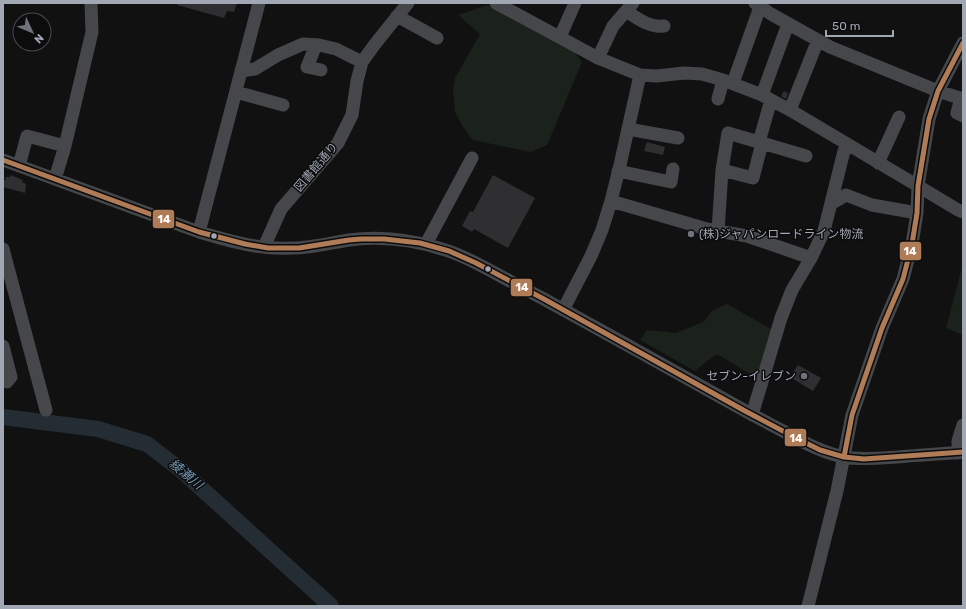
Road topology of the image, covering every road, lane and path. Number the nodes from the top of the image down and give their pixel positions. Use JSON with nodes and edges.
{"nodes":[{"id":1,"x":91,"y":3,"type":"edge"},
{"id":2,"x":259,"y":3,"type":"edge"},
{"id":3,"x":408,"y":3,"type":"edge"},
{"id":4,"x":496,"y":3,"type":"edge"},
{"id":5,"x":575,"y":3,"type":"edge"},
{"id":6,"x":631,"y":5,"type":"edge"},
{"id":7,"x":757,"y":5,"type":"edge"},
{"id":8,"x":397,"y":16,"type":"junction"},
{"id":9,"x":788,"y":24,"type":"junction"},
{"id":10,"x":664,"y":26,"type":"dead end"},
{"id":11,"x":560,"y":37,"type":"junction"},
{"id":12,"x":437,"y":38,"type":"dead end"},
{"id":13,"x":818,"y":40,"type":"junction"},
{"id":14,"x":963,"y":43,"type":"edge"},
{"id":15,"x":316,"y":45,"type":"junction"},
{"id":16,"x":598,"y":58,"type":"junction"},
{"id":17,"x":362,"y":62,"type":"junction"},
{"id":18,"x":321,"y":70,"type":"dead end"},
{"id":19,"x":241,"y":72,"type":"junction"},
{"id":20,"x":640,"y":75,"type":"junction"},
{"id":21,"x":728,"y":82,"type":"junction"},
{"id":22,"x":938,"y":91,"type":"junction"},
{"id":23,"x":236,"y":92,"type":"junction"},
{"id":24,"x":766,"y":98,"type":"junction"},
{"id":25,"x":962,"y":98,"type":"edge"},
{"id":26,"x":718,"y":99,"type":"dead end"},
{"id":27,"x":283,"y":105,"type":"dead end"},
{"id":28,"x":790,"y":110,"type":"junction"},
{"id":29,"x":899,"y":116,"type":"dead end"},
{"id":30,"x":963,"y":116,"type":"edge"},
{"id":31,"x":628,"y":129,"type":"junction"},
{"id":32,"x":678,"y":138,"type":"dead end"},
{"id":33,"x":760,"y":142,"type":"junction"},
{"id":34,"x":846,"y":143,"type":"junction"},
{"id":35,"x":65,"y":146,"type":"junction"},
{"id":36,"x":806,"y":156,"type":"dead end"},
{"id":37,"x":472,"y":158,"type":"dead end"},
{"id":38,"x":3,"y":160,"type":"edge"},
{"id":39,"x":878,"y":163,"type":"junction"},
{"id":40,"x":18,"y":166,"type":"junction"},
{"id":41,"x":673,"y":169,"type":"dead end"},
{"id":42,"x":722,"y":170,"type":"junction"},
{"id":43,"x":618,"y":171,"type":"junction"},
{"id":44,"x":55,"y":179,"type":"junction"},
{"id":45,"x":918,"y":186,"type":"junction"},
{"id":46,"x":611,"y":201,"type":"junction"},
{"id":47,"x":832,"y":203,"type":"junction"},
{"id":48,"x":963,"y":212,"type":"edge"},
{"id":49,"x":917,"y":213,"type":"junction"},
{"id":50,"x":718,"y":231,"type":"junction"},
{"id":51,"x":199,"y":232,"type":"junction"},
{"id":52,"x":426,"y":244,"type":"junction"},
{"id":53,"x":264,"y":247,"type":"junction"},
{"id":54,"x":3,"y":249,"type":"edge"},
{"id":55,"x":812,"y":258,"type":"junction"},
{"id":56,"x":563,"y":310,"type":"junction"},
{"id":57,"x":3,"y":346,"type":"edge"},
{"id":58,"x":7,"y":382,"type":"dead end"},
{"id":59,"x":46,"y":410,"type":"dead end"},
{"id":60,"x":752,"y":415,"type":"junction"},
{"id":61,"x":963,"y":425,"type":"edge"},
{"id":62,"x":960,"y":452,"type":"edge"},
{"id":63,"x":844,"y":457,"type":"junction"},
{"id":64,"x":808,"y":606,"type":"edge"}],
"edges":[{"from":1,"to":35,"type":"street"},
{"from":2,"to":19,"type":"street"},
{"from":3,"to":8,"type":"street","name":"図書館通り"},
{"from":4,"to":11,"type":"street"},
{"from":5,"to":11,"type":"street"},
{"from":6,"to":10,"type":"street"},
{"from":6,"to":16,"type":"street"},
{"from":7,"to":9,"type":"street"},
{"from":7,"to":21,"type":"street"},
{"from":8,"to":12,"type":"street"},
{"from":8,"to":17,"type":"street","name":"図書館通り"},
{"from":9,"to":13,"type":"street"},
{"from":9,"to":24,"type":"street"},
{"from":11,"to":16,"type":"street"},
{"from":13,"to":22,"type":"street"},
{"from":13,"to":28,"type":"street"},
{"from":14,"to":22,"type":"street"},
{"from":15,"to":17,"type":"street"},
{"from":15,"to":18,"type":"street"},
{"from":15,"to":19,"type":"street"},
{"from":16,"to":20,"type":"street"},
{"from":17,"to":53,"type":"street","name":"図書館通り"},
{"from":19,"to":23,"type":"street"},
{"from":20,"to":21,"type":"street"},
{"from":20,"to":31,"type":"street"},
{"from":21,"to":24,"type":"street"},
{"from":21,"to":26,"type":"street"},
{"from":22,"to":25,"type":"street"},
{"from":22,"to":45,"type":"street"},
{"from":23,"to":27,"type":"street"},
{"from":23,"to":51,"type":"street"},
{"from":24,"to":28,"type":"street"},
{"from":24,"to":33,"type":"street"},
{"from":25,"to":30,"type":"street"},
{"from":28,"to":34,"type":"street"},
{"from":29,"to":39,"type":"street"},
{"from":31,"to":32,"type":"street"},
{"from":31,"to":43,"type":"street"},
{"from":33,"to":36,"type":"street"},
{"from":33,"to":42,"type":"street"},
{"from":33,"to":42,"type":"street"},
{"from":34,"to":39,"type":"street"},
{"from":34,"to":47,"type":"street"},
{"from":35,"to":40,"type":"street"},
{"from":35,"to":44,"type":"street"},
{"from":37,"to":52,"type":"street"},
{"from":38,"to":40,"type":"street"},
{"from":39,"to":45,"type":"street"},
{"from":40,"to":44,"type":"street"},
{"from":41,"to":43,"type":"street"},
{"from":42,"to":50,"type":"street"},
{"from":43,"to":46,"type":"street"},
{"from":44,"to":51,"type":"street"},
{"from":45,"to":48,"type":"street"},
{"from":45,"to":49,"type":"street"},
{"from":46,"to":50,"type":"street"},
{"from":46,"to":56,"type":"street"},
{"from":47,"to":49,"type":"street"},
{"from":47,"to":55,"type":"street"},
{"from":49,"to":63,"type":"street"},
{"from":50,"to":55,"type":"street"},
{"from":51,"to":53,"type":"street"},
{"from":52,"to":53,"type":"street"},
{"from":52,"to":56,"type":"street"},
{"from":54,"to":59,"type":"street"},
{"from":55,"to":60,"type":"street"},
{"from":56,"to":60,"type":"street"},
{"from":57,"to":58,"type":"street"},
{"from":60,"to":63,"type":"street"},
{"from":61,"to":62,"type":"street"},
{"from":62,"to":63,"type":"street"},
{"from":63,"to":64,"type":"street"}]}
